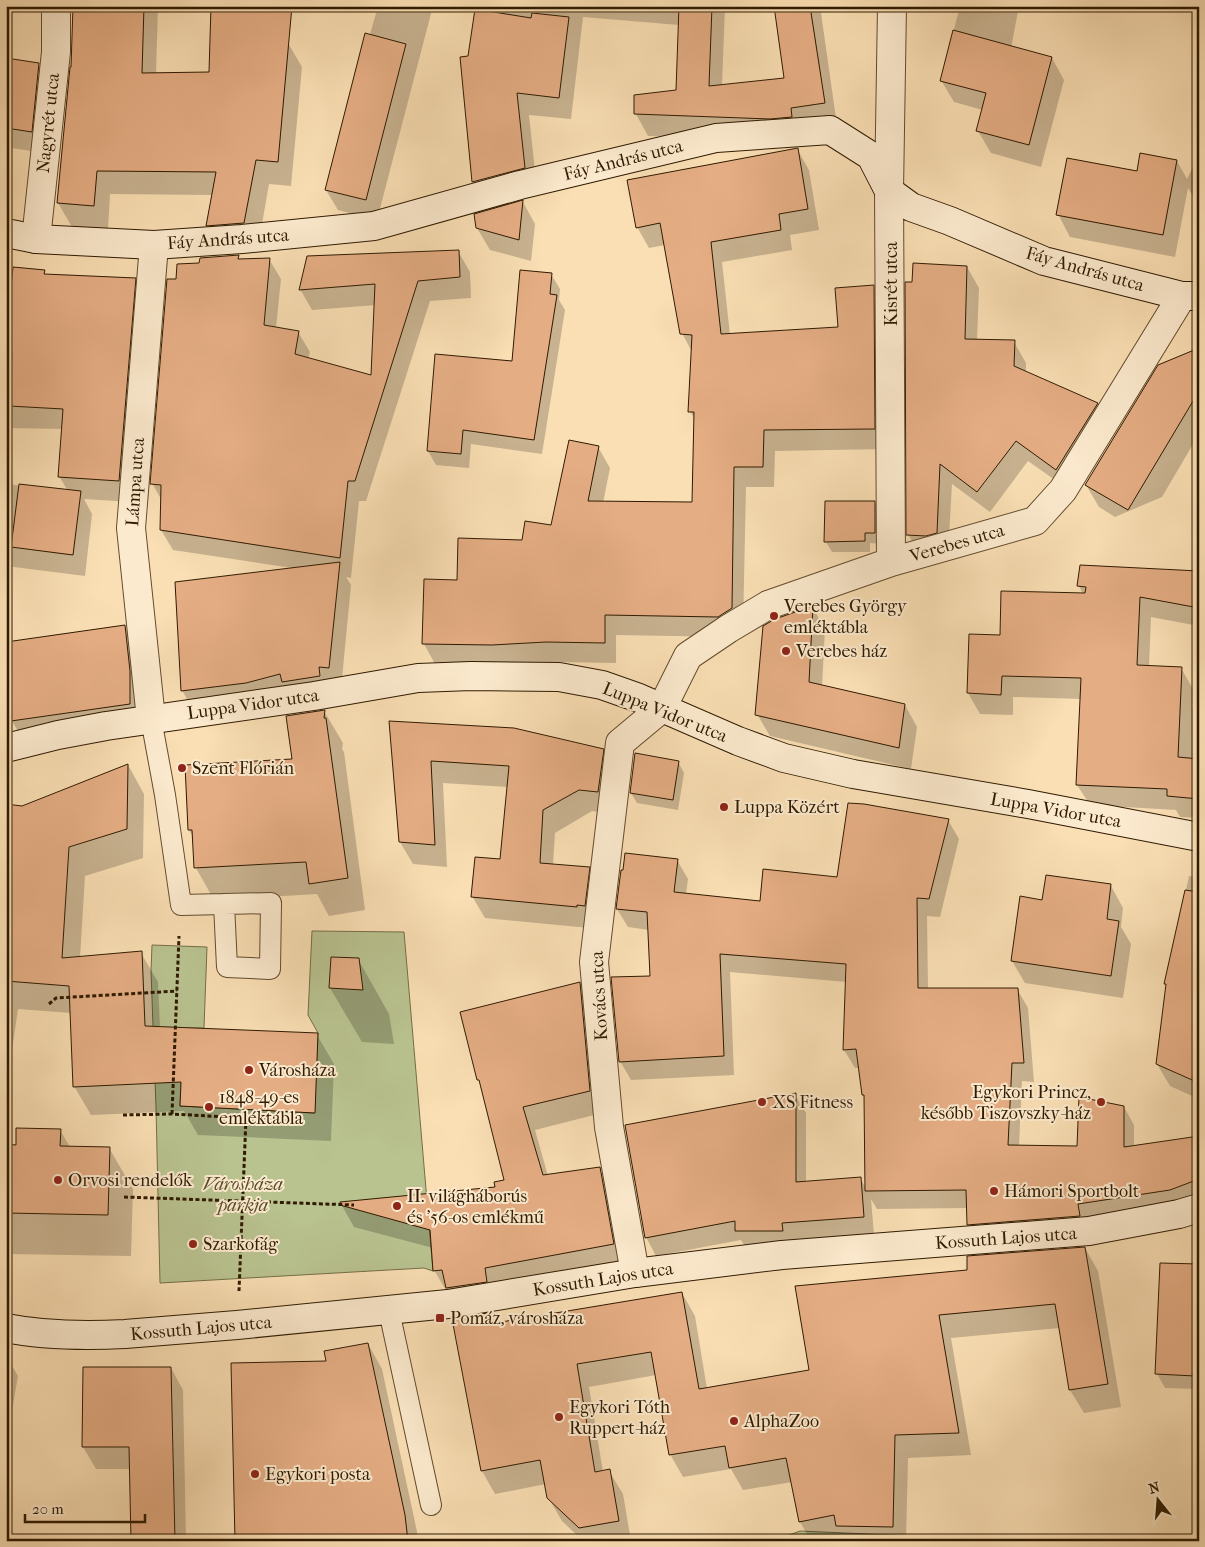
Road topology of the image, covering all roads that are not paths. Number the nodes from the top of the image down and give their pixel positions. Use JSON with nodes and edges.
{"nodes":[{"id":1,"x":56,"y":6,"type":"edge"},
{"id":2,"x":892,"y":6,"type":"edge"},
{"id":3,"x":889,"y":191,"type":"junction"},
{"id":4,"x":6,"y":233,"type":"edge"},
{"id":5,"x":36,"y":239,"type":"junction"},
{"id":6,"x":154,"y":245,"type":"junction"},
{"id":7,"x":1190,"y":296,"type":"edge"},
{"id":8,"x":891,"y":562,"type":"junction"},
{"id":9,"x":662,"y":708,"type":"junction"},
{"id":10,"x":151,"y":719,"type":"junction"},
{"id":11,"x":6,"y":748,"type":"edge"},
{"id":12,"x":1199,"y":837,"type":"edge"},
{"id":13,"x":224,"y":904,"type":"dead end"},
{"id":14,"x":1199,"y":1208,"type":"edge"},
{"id":15,"x":635,"y":1273,"type":"junction"},
{"id":16,"x":389,"y":1311,"type":"junction"},
{"id":17,"x":6,"y":1328,"type":"edge"},
{"id":18,"x":431,"y":1505,"type":"dead end"}],
"edges":[{"from":1,"to":5,"type":"street","name":"Nagyrét utca"},
{"from":2,"to":3,"type":"street","name":"Kisrét utca"},
{"from":3,"to":6,"type":"street","name":"Fáy András utca"},
{"from":3,"to":7,"type":"street","name":"Fáy András utca"},
{"from":3,"to":8,"type":"street","name":"Kisrét utca"},
{"from":4,"to":5,"type":"street","name":"Fáy András utca"},
{"from":5,"to":6,"type":"street","name":"Fáy András utca"},
{"from":6,"to":10,"type":"street","name":"Lámpa utca"},
{"from":7,"to":8,"type":"street","name":"Verebes utca"},
{"from":8,"to":9,"type":"street","name":"Verebes utca"},
{"from":9,"to":10,"type":"street","name":"Luppa Vidor utca"},
{"from":9,"to":12,"type":"street","name":"Luppa Vidor utca"},
{"from":9,"to":15,"type":"street","name":"Kovács utca"},
{"from":10,"to":11,"type":"street","name":"Luppa Vidor utca"},
{"from":10,"to":13,"type":"lane"},
{"from":14,"to":15,"type":"street","name":"Kossuth Lajos utca"},
{"from":15,"to":16,"type":"street","name":"Kossuth Lajos utca"},
{"from":16,"to":17,"type":"street","name":"Kossuth Lajos utca"},
{"from":16,"to":18,"type":"lane"}]}
